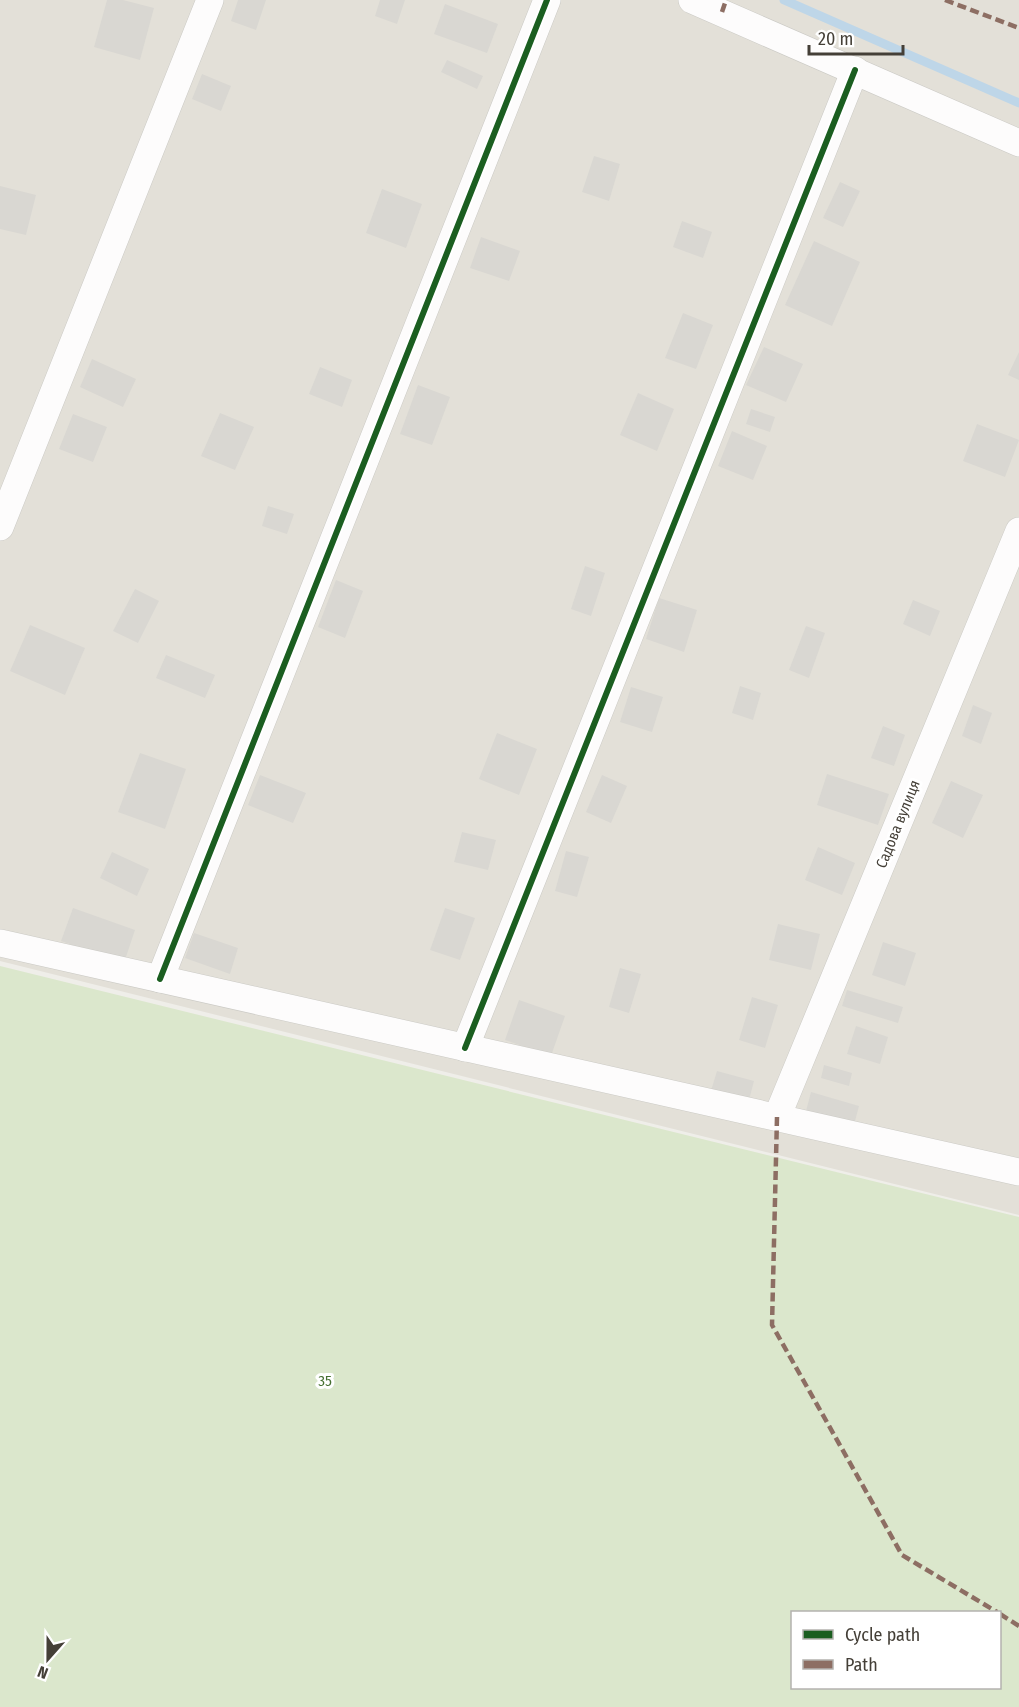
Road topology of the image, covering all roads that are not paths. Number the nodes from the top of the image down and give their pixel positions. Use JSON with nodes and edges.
{"nodes":[{"id":1,"x":210,"y":0,"type":"edge"},
{"id":2,"x":547,"y":0,"type":"edge"},
{"id":3,"x":692,"y":0,"type":"edge"},
{"id":4,"x":855,"y":70,"type":"junction"},
{"id":5,"x":1019,"y":143,"type":"edge"},
{"id":6,"x":0,"y":527,"type":"edge"},
{"id":7,"x":1019,"y":531,"type":"edge"},
{"id":8,"x":0,"y":943,"type":"edge"},
{"id":9,"x":160,"y":979,"type":"junction"},
{"id":10,"x":465,"y":1048,"type":"junction"},
{"id":11,"x":777,"y":1117,"type":"junction"},
{"id":12,"x":1019,"y":1172,"type":"edge"}],
"edges":[{"from":1,"to":6,"type":"street"},
{"from":2,"to":9,"type":"street"},
{"from":3,"to":4,"type":"street"},
{"from":4,"to":5,"type":"street"},
{"from":4,"to":10,"type":"street"},
{"from":7,"to":11,"type":"street","name":"Садова вулиця"},
{"from":8,"to":9,"type":"street"},
{"from":9,"to":10,"type":"street"},
{"from":10,"to":11,"type":"street"},
{"from":11,"to":12,"type":"street"}]}
